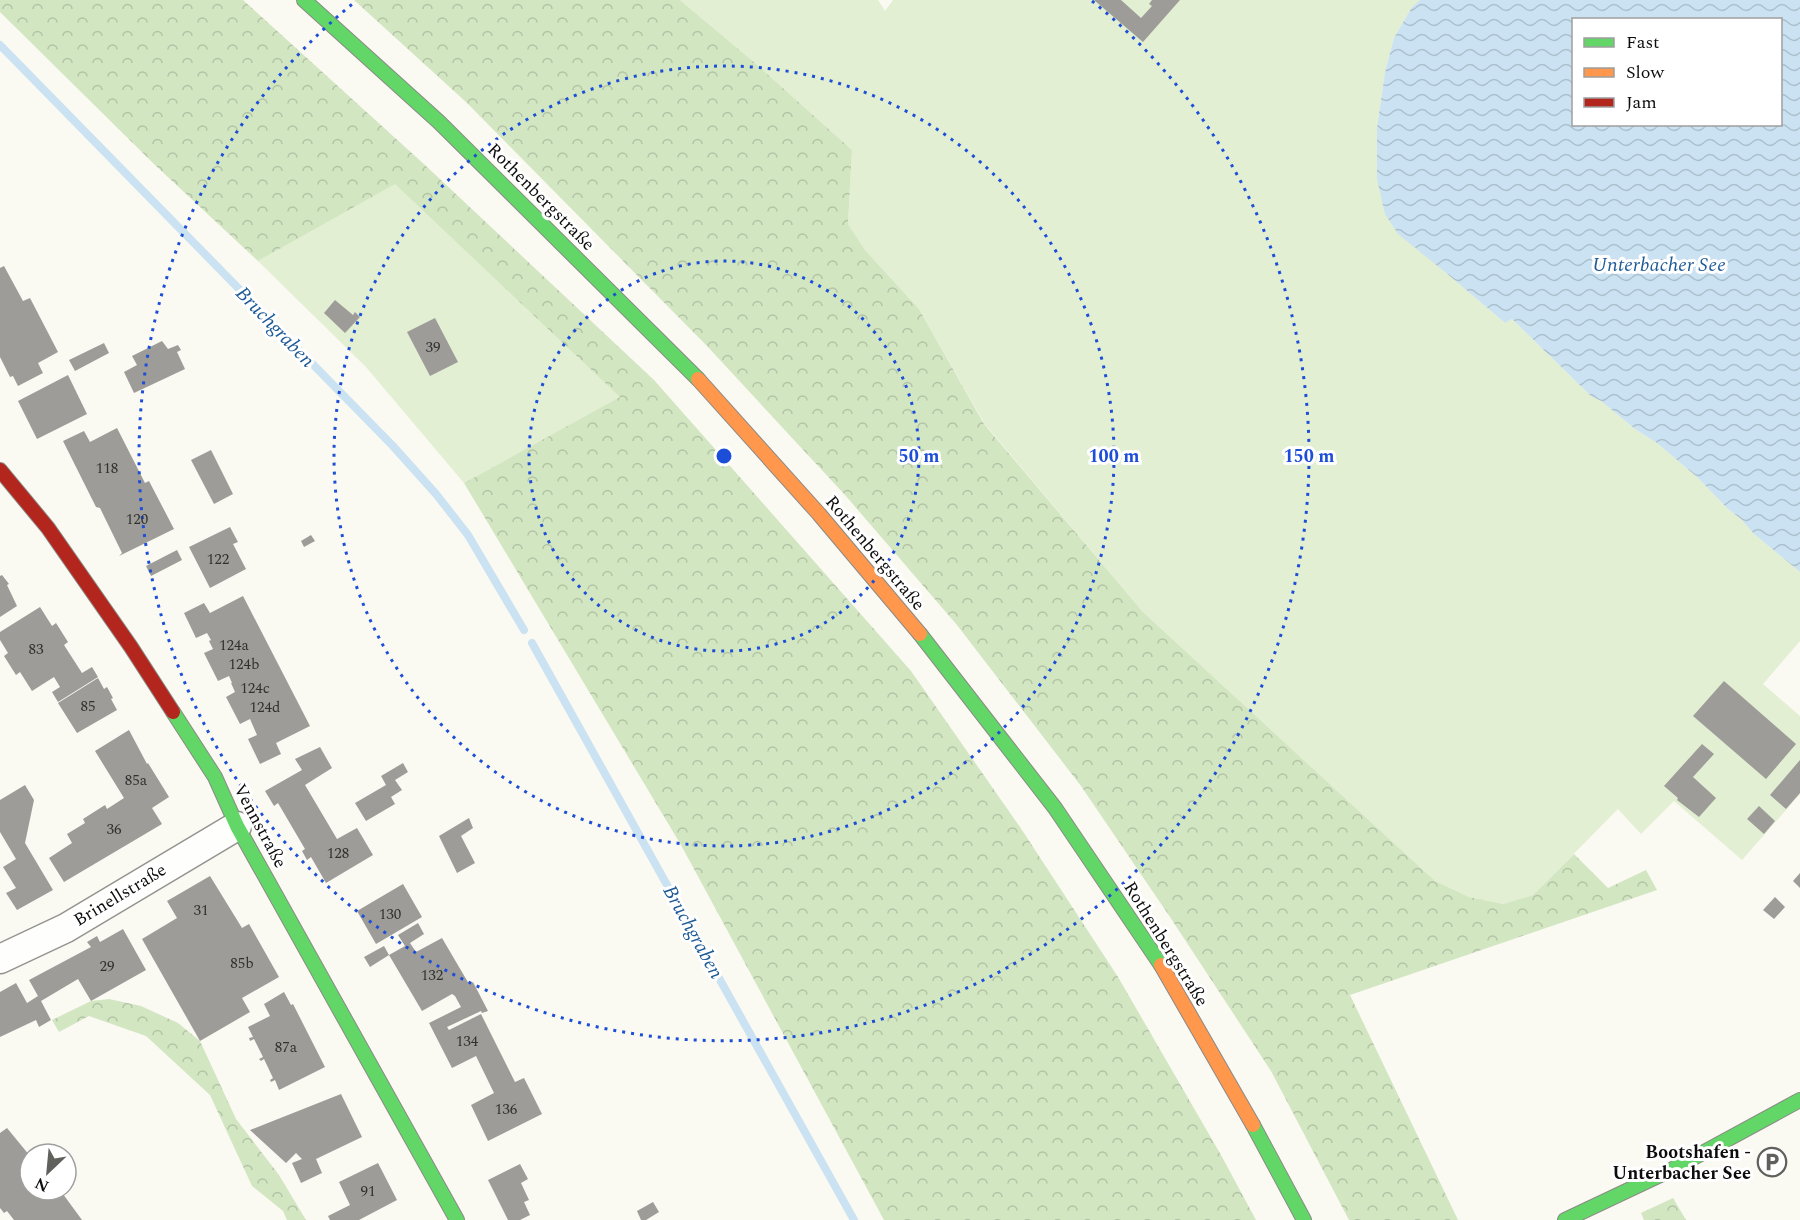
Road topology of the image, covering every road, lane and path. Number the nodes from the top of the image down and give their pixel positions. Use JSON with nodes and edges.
{"nodes":[{"id":1,"x":304,"y":0,"type":"edge"},
{"id":2,"x":0,"y":470,"type":"edge"},
{"id":3,"x":237,"y":826,"type":"junction"},
{"id":4,"x":0,"y":959,"type":"edge"},
{"id":5,"x":1800,"y":1100,"type":"edge"},
{"id":6,"x":457,"y":1220,"type":"edge"},
{"id":7,"x":1304,"y":1220,"type":"edge"},
{"id":8,"x":1565,"y":1220,"type":"edge"}],
"edges":[{"from":1,"to":7,"type":"main road","name":"Rothenbergstraße"},
{"from":2,"to":3,"type":"main road","name":"Vennstraße"},
{"from":3,"to":4,"type":"street","name":"Brinellstraße"},
{"from":3,"to":6,"type":"main road","name":"Vennstraße"},
{"from":5,"to":8,"type":"main road"}]}
